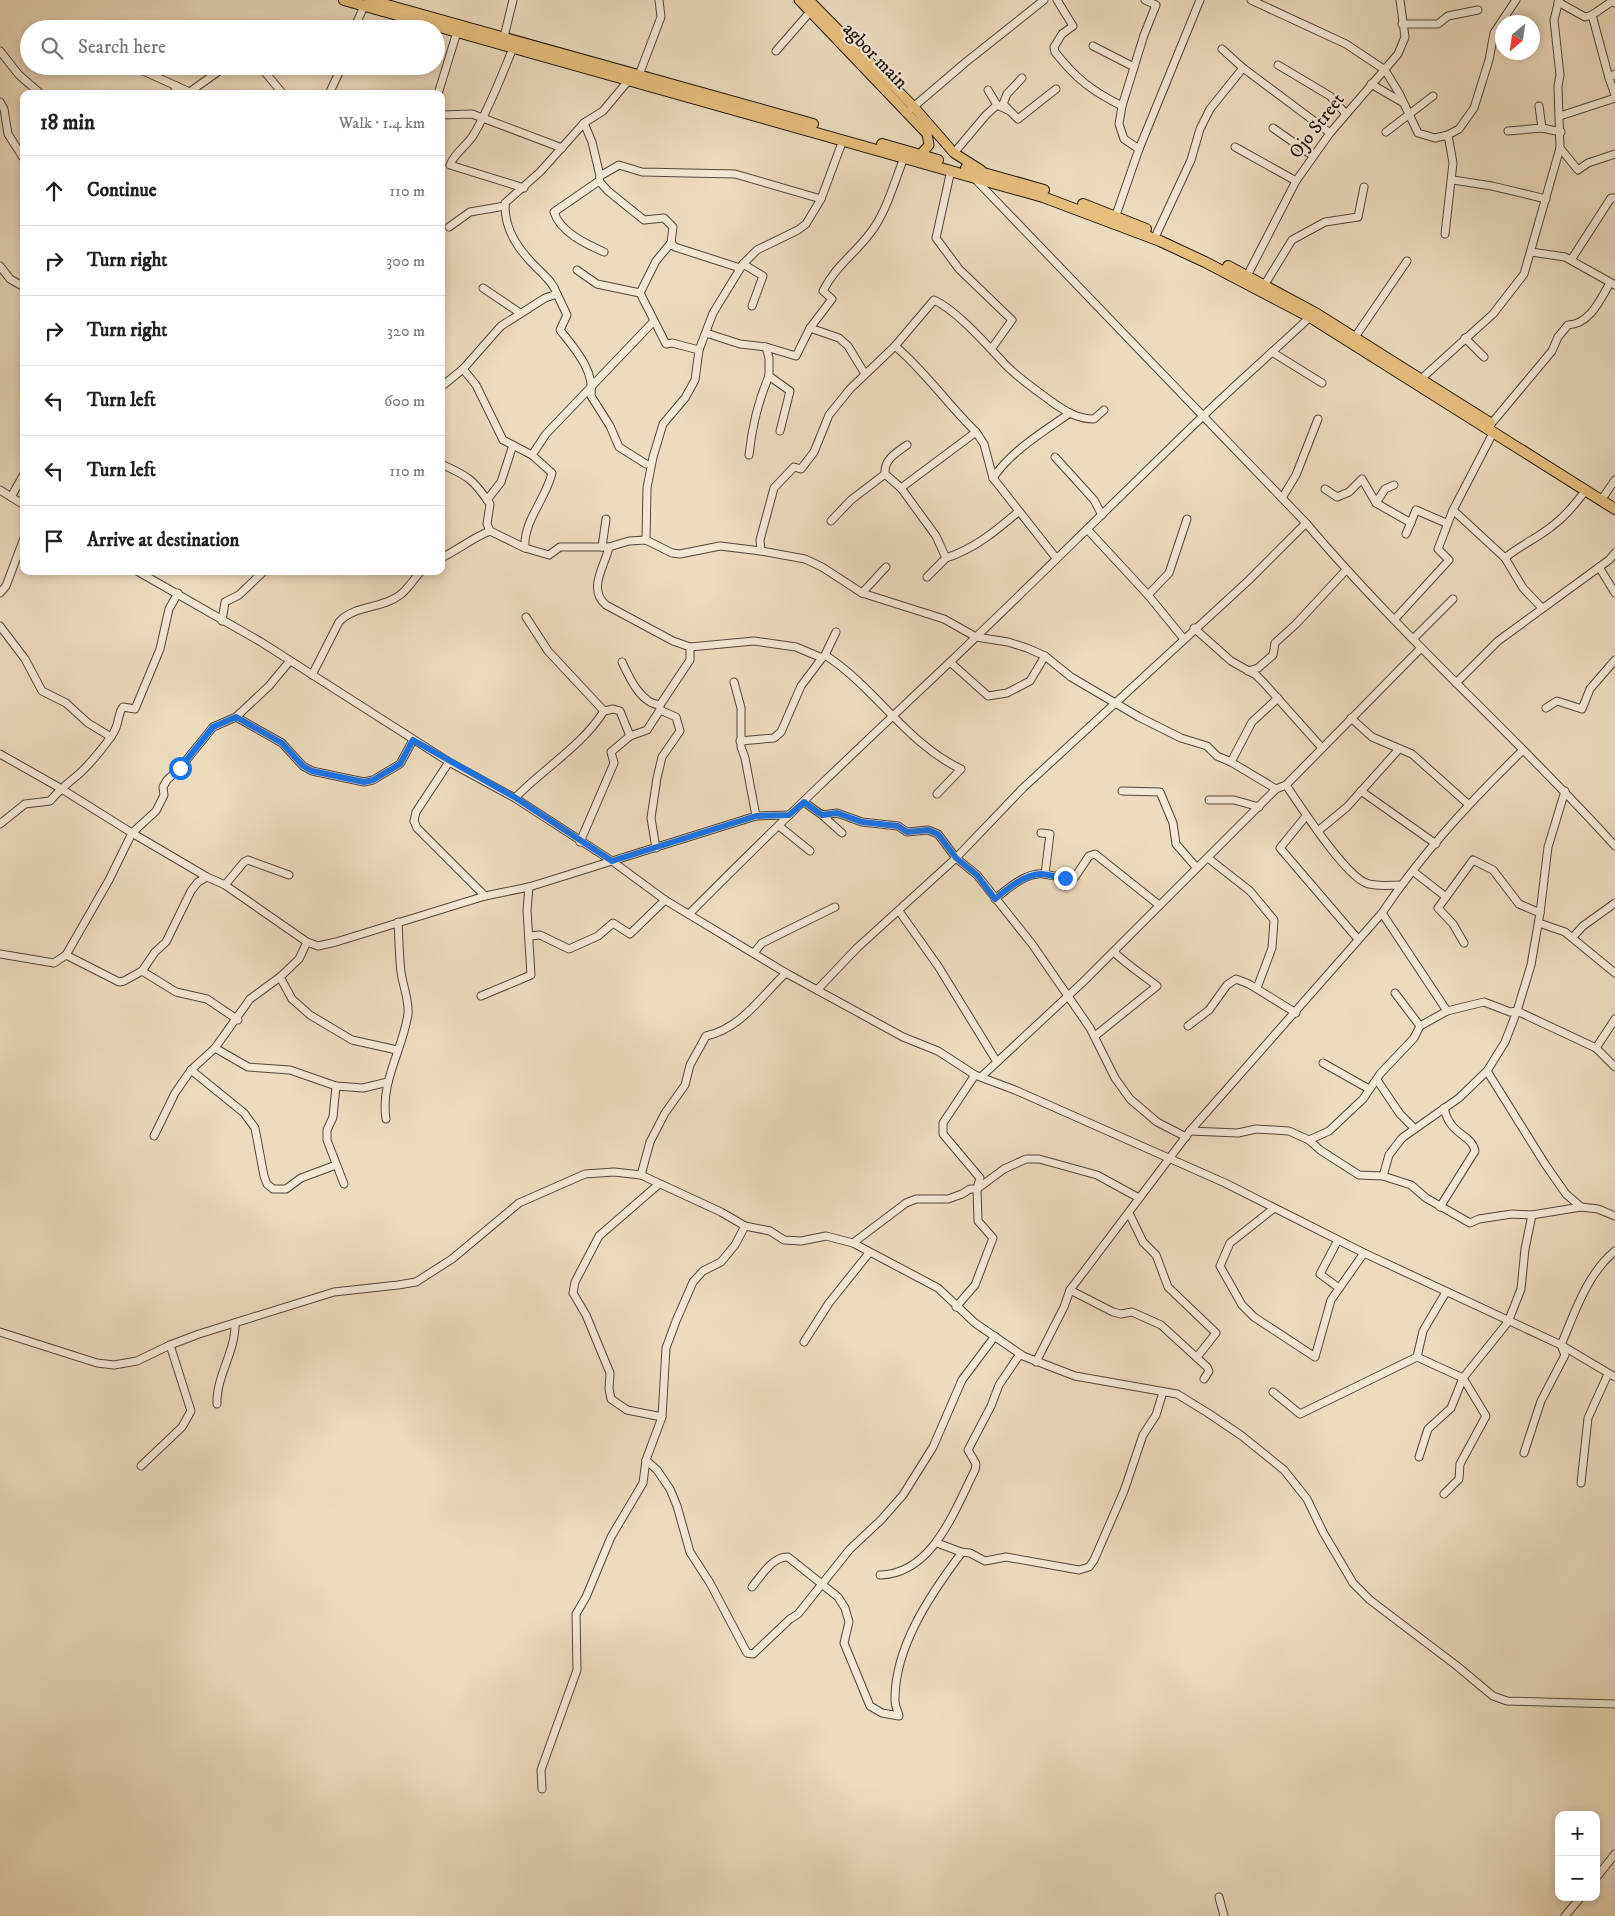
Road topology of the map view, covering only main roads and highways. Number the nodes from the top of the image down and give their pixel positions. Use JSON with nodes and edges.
{"nodes":[{"id":1,"x":344,"y":0,"type":"edge"},
{"id":2,"x":799,"y":0,"type":"edge"},
{"id":3,"x":809,"y":0,"type":"edge"},
{"id":4,"x":366,"y":3,"type":"edge"},
{"id":5,"x":396,"y":4,"type":"edge"},
{"id":6,"x":419,"y":20,"type":"edge"},
{"id":7,"x":441,"y":20,"type":"edge"},
{"id":8,"x":445,"y":21,"type":"edge"},
{"id":9,"x":445,"y":28,"type":"edge"},
{"id":10,"x":506,"y":43,"type":"junction"},
{"id":11,"x":911,"y":110,"type":"junction"},
{"id":12,"x":931,"y":132,"type":"junction"},
{"id":13,"x":920,"y":155,"type":"junction"},
{"id":14,"x":985,"y":172,"type":"junction"},
{"id":15,"x":1384,"y":360,"type":"junction"},
{"id":16,"x":1492,"y":429,"type":"junction"},
{"id":17,"x":1615,"y":502,"type":"edge"},
{"id":18,"x":1615,"y":509,"type":"edge"}],
"edges":[{"from":1,"to":4,"type":"highway"},
{"from":2,"to":11,"type":"main road","name":"agbor main"},
{"from":3,"to":11,"type":"main road","name":"agbor main"},
{"from":4,"to":5,"type":"highway"},
{"from":4,"to":6,"type":"highway"},
{"from":5,"to":7,"type":"highway"},
{"from":8,"to":10,"type":"highway"},
{"from":9,"to":10,"type":"highway"},
{"from":10,"to":13,"type":"highway"},
{"from":10,"to":15,"type":"highway"},
{"from":11,"to":12,"type":"main road","name":"agbor main"},
{"from":12,"to":13,"type":"main road"},
{"from":12,"to":14,"type":"main road","name":"agbor main"},
{"from":13,"to":14,"type":"highway"},
{"from":14,"to":15,"type":"highway"},
{"from":15,"to":16,"type":"highway"},
{"from":15,"to":16,"type":"highway"},
{"from":16,"to":17,"type":"highway"},
{"from":16,"to":18,"type":"highway"}]}
